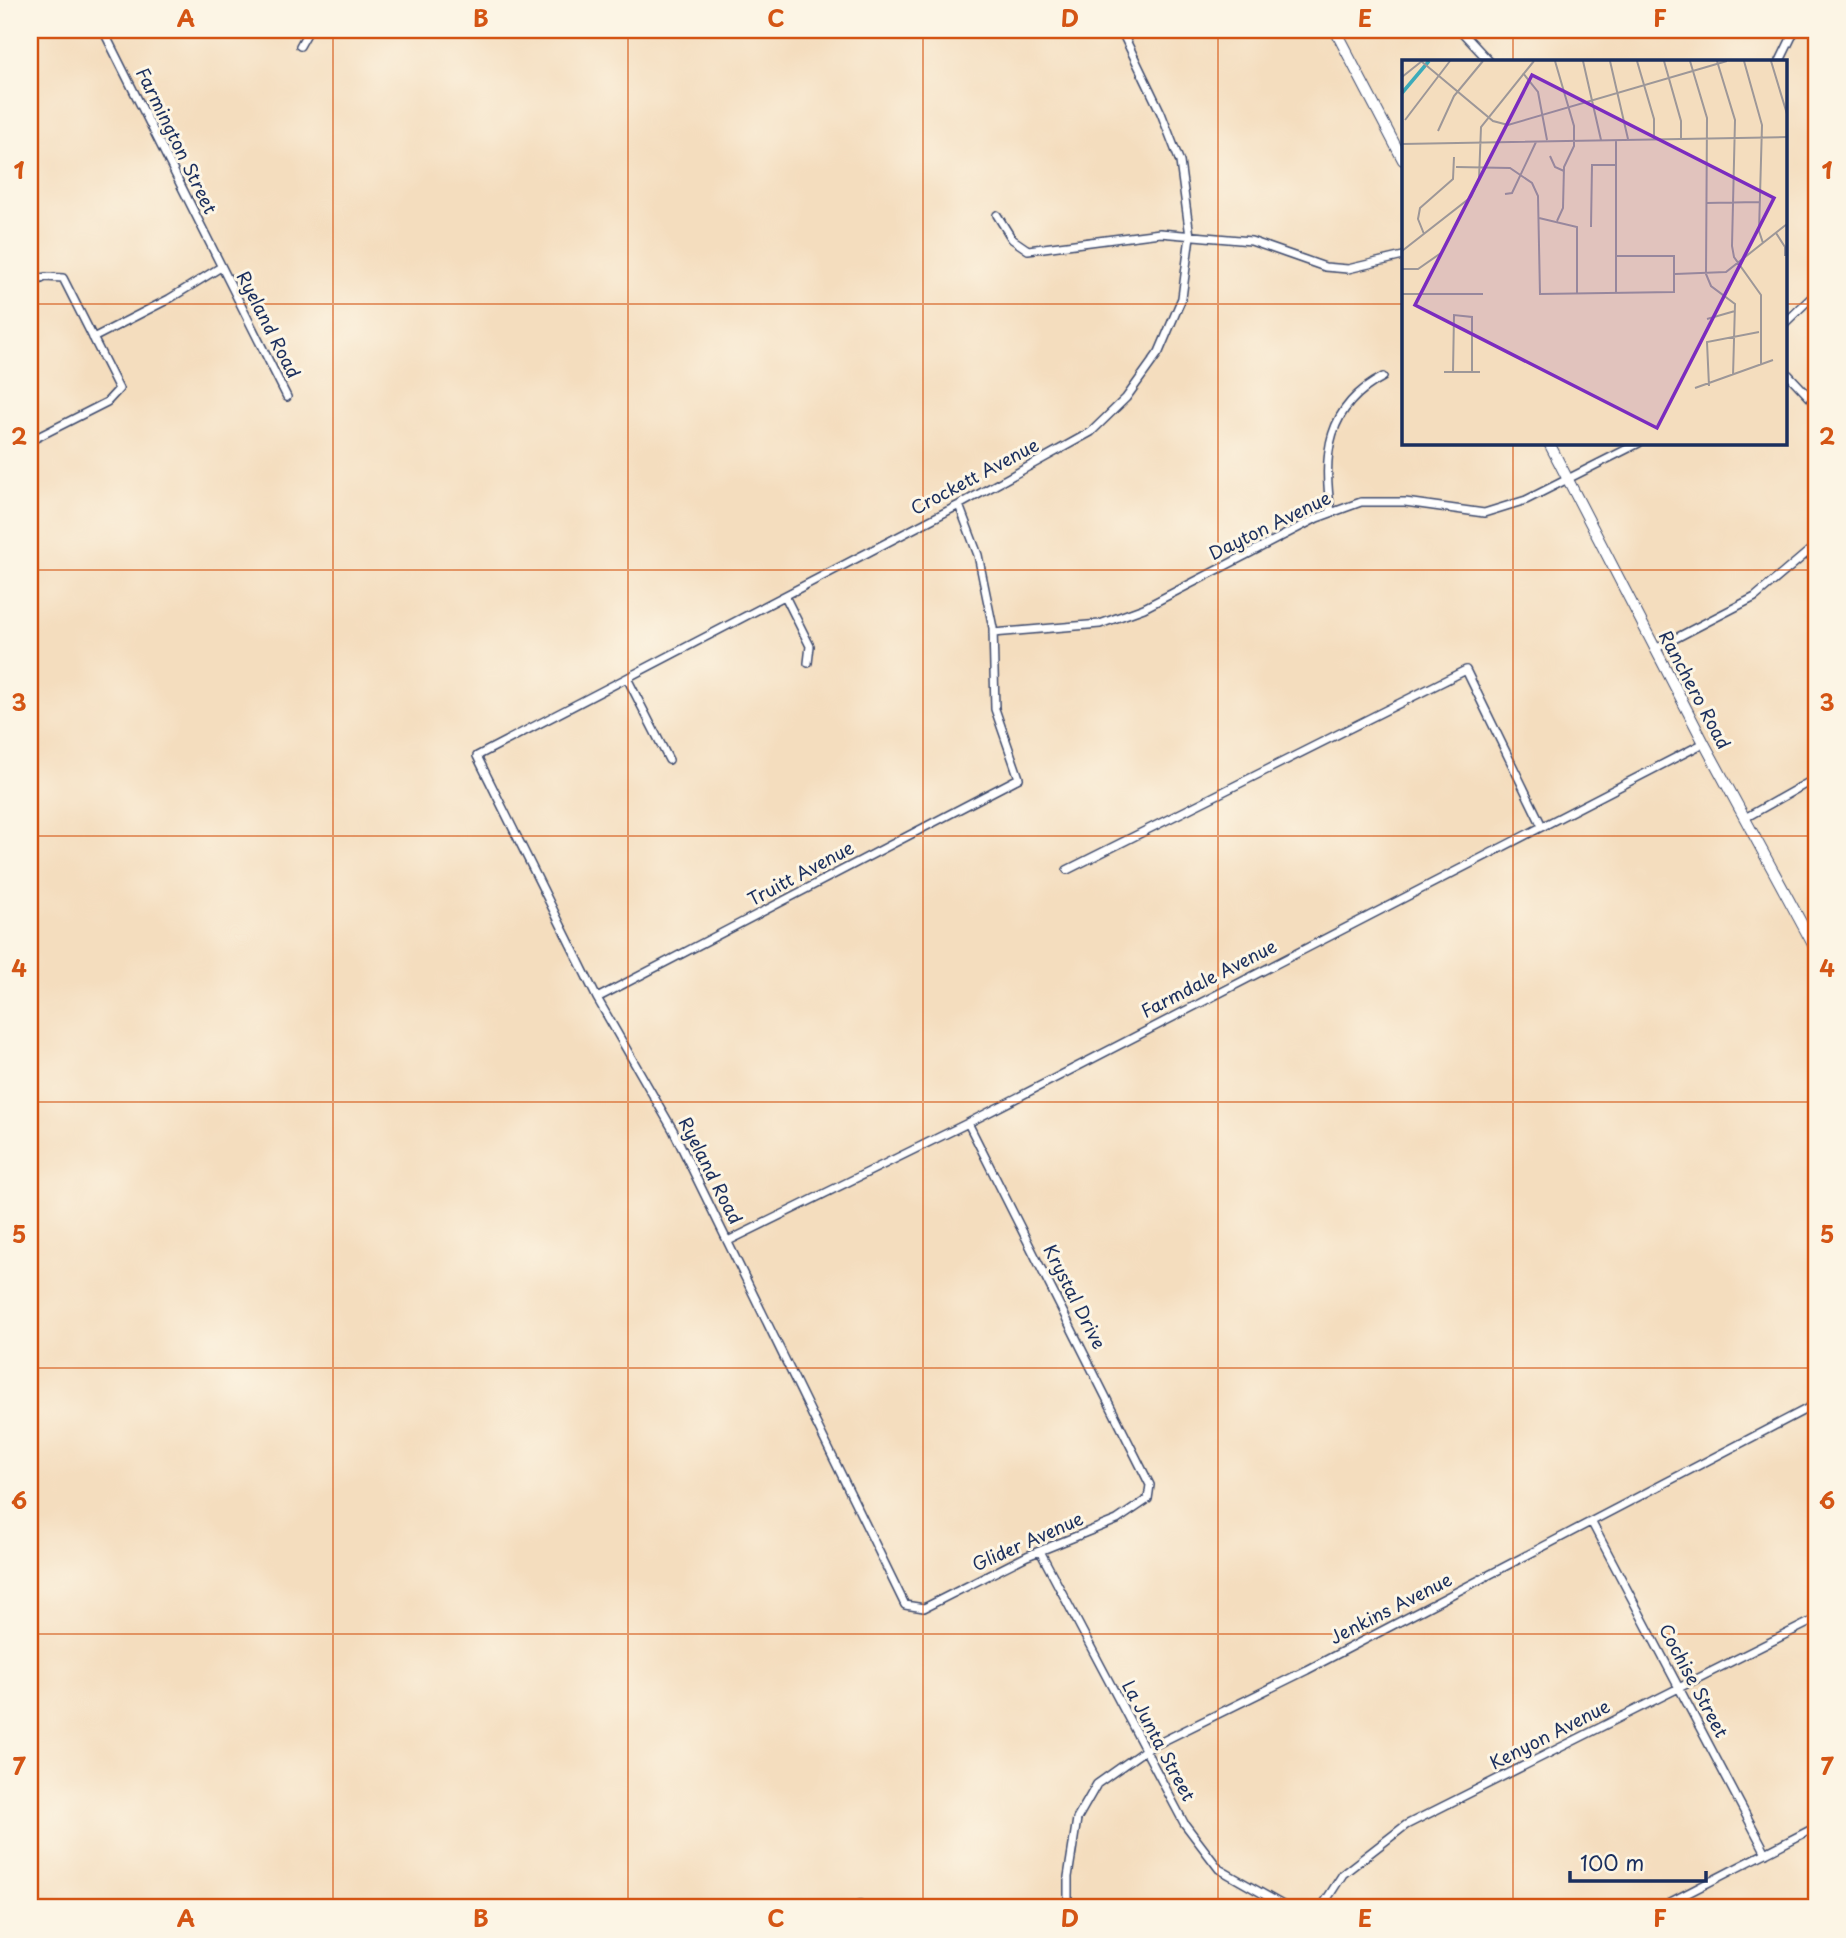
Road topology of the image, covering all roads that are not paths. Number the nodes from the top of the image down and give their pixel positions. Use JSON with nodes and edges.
{"nodes":[{"id":1,"x":103,"y":30,"type":"edge"},
{"id":2,"x":309,"y":30,"type":"edge"},
{"id":3,"x":1121,"y":30,"type":"edge"},
{"id":4,"x":1335,"y":30,"type":"edge"},
{"id":5,"x":1460,"y":30,"type":"edge"},
{"id":6,"x":1795,"y":30,"type":"edge"},
{"id":7,"x":300,"y":46,"type":"dead end"},
{"id":8,"x":1488,"y":60,"type":"edge"},
{"id":9,"x":1780,"y":60,"type":"edge"},
{"id":10,"x":1402,"y":158,"type":"edge"},
{"id":11,"x":996,"y":215,"type":"dead end"},
{"id":12,"x":1190,"y":236,"type":"junction"},
{"id":13,"x":1402,"y":256,"type":"edge"},
{"id":14,"x":221,"y":267,"type":"junction"},
{"id":15,"x":30,"y":285,"type":"edge"},
{"id":16,"x":1816,"y":293,"type":"edge"},
{"id":17,"x":1786,"y":322,"type":"edge"},
{"id":18,"x":93,"y":338,"type":"junction"},
{"id":19,"x":1786,"y":372,"type":"edge"},
{"id":20,"x":1383,"y":377,"type":"dead end"},
{"id":21,"x":287,"y":397,"type":"dead end"},
{"id":22,"x":1816,"y":404,"type":"edge"},
{"id":23,"x":30,"y":441,"type":"edge"},
{"id":24,"x":1550,"y":444,"type":"edge"},
{"id":25,"x":1637,"y":444,"type":"edge"},
{"id":26,"x":1568,"y":479,"type":"junction"},
{"id":27,"x":959,"y":505,"type":"junction"},
{"id":28,"x":1331,"y":512,"type":"junction"},
{"id":29,"x":1816,"y":545,"type":"edge"},
{"id":30,"x":785,"y":596,"type":"junction"},
{"id":31,"x":993,"y":633,"type":"junction"},
{"id":32,"x":1655,"y":649,"type":"junction"},
{"id":33,"x":807,"y":663,"type":"dead end"},
{"id":34,"x":627,"y":678,"type":"junction"},
{"id":35,"x":1704,"y":743,"type":"junction"},
{"id":36,"x":477,"y":756,"type":"joint"},
{"id":37,"x":669,"y":760,"type":"dead end"},
{"id":38,"x":1816,"y":778,"type":"edge"},
{"id":39,"x":1745,"y":818,"type":"junction"},
{"id":40,"x":1542,"y":826,"type":"junction"},
{"id":41,"x":1067,"y":870,"type":"dead end"},
{"id":42,"x":1816,"y":950,"type":"edge"},
{"id":43,"x":597,"y":998,"type":"junction"},
{"id":44,"x":968,"y":1123,"type":"junction"},
{"id":45,"x":728,"y":1241,"type":"junction"},
{"id":46,"x":1816,"y":1404,"type":"edge"},
{"id":47,"x":1150,"y":1485,"type":"joint"},
{"id":48,"x":1592,"y":1523,"type":"junction"},
{"id":49,"x":1041,"y":1553,"type":"junction"},
{"id":50,"x":905,"y":1605,"type":"joint"},
{"id":51,"x":1816,"y":1619,"type":"edge"},
{"id":52,"x":1678,"y":1688,"type":"junction"},
{"id":53,"x":1145,"y":1750,"type":"junction"},
{"id":54,"x":1816,"y":1827,"type":"edge"},
{"id":55,"x":1766,"y":1853,"type":"junction"},
{"id":56,"x":1068,"y":1908,"type":"edge"},
{"id":57,"x":1288,"y":1908,"type":"edge"},
{"id":58,"x":1321,"y":1908,"type":"edge"},
{"id":59,"x":1660,"y":1908,"type":"edge"}],
"edges":[{"from":1,"to":14,"type":"street","name":"Farmington Street"},
{"from":2,"to":7,"type":"street"},
{"from":3,"to":12,"type":"street","name":"Crockett Avenue"},
{"from":4,"to":10,"type":"main road"},
{"from":5,"to":8,"type":"street"},
{"from":6,"to":9,"type":"street"},
{"from":11,"to":12,"type":"street"},
{"from":12,"to":13,"type":"street"},
{"from":12,"to":27,"type":"street","name":"Crockett Avenue"},
{"from":14,"to":18,"type":"street"},
{"from":14,"to":21,"type":"street","name":"Ryeland Road"},
{"from":15,"to":18,"type":"street"},
{"from":16,"to":17,"type":"street"},
{"from":18,"to":23,"type":"street"},
{"from":19,"to":22,"type":"street"},
{"from":20,"to":28,"type":"street"},
{"from":24,"to":26,"type":"main road","name":"Ranchero Road"},
{"from":25,"to":26,"type":"street","name":"Dayton Avenue"},
{"from":26,"to":28,"type":"street","name":"Dayton Avenue"},
{"from":26,"to":32,"type":"main road","name":"Ranchero Road"},
{"from":27,"to":30,"type":"street","name":"Crockett Avenue"},
{"from":27,"to":31,"type":"street"},
{"from":28,"to":31,"type":"street","name":"Dayton Avenue"},
{"from":29,"to":32,"type":"street"},
{"from":30,"to":33,"type":"street"},
{"from":30,"to":34,"type":"street","name":"Crockett Avenue"},
{"from":31,"to":43,"type":"street","name":"Truitt Avenue"},
{"from":32,"to":35,"type":"main road","name":"Ranchero Road"},
{"from":34,"to":36,"type":"street","name":"Crockett Avenue"},
{"from":34,"to":37,"type":"street"},
{"from":35,"to":39,"type":"main road","name":"Ranchero Road"},
{"from":35,"to":40,"type":"street","name":"Farmdale Avenue"},
{"from":36,"to":43,"type":"street","name":"Ryeland Road"},
{"from":38,"to":39,"type":"street"},
{"from":39,"to":42,"type":"main road","name":"Ranchero Road"},
{"from":40,"to":41,"type":"street"},
{"from":40,"to":44,"type":"street","name":"Farmdale Avenue"},
{"from":43,"to":45,"type":"street","name":"Ryeland Road"},
{"from":44,"to":45,"type":"street","name":"Farmdale Avenue"},
{"from":44,"to":47,"type":"street","name":"Krystal Drive"},
{"from":45,"to":50,"type":"street","name":"Ryeland Road"},
{"from":46,"to":48,"type":"street","name":"Jenkins Avenue"},
{"from":47,"to":49,"type":"street","name":"Glider Avenue"},
{"from":48,"to":52,"type":"street","name":"Cochise Street"},
{"from":48,"to":53,"type":"street","name":"Jenkins Avenue"},
{"from":49,"to":50,"type":"street","name":"Glider Avenue"},
{"from":49,"to":53,"type":"street","name":"La Junta Street"},
{"from":51,"to":52,"type":"street","name":"Kenyon Avenue"},
{"from":52,"to":55,"type":"street","name":"Cochise Street"},
{"from":52,"to":58,"type":"street","name":"Kenyon Avenue"},
{"from":53,"to":56,"type":"street","name":"Jenkins Avenue"},
{"from":53,"to":57,"type":"street","name":"La Junta Street"},
{"from":54,"to":55,"type":"street"},
{"from":55,"to":59,"type":"street"}]}
